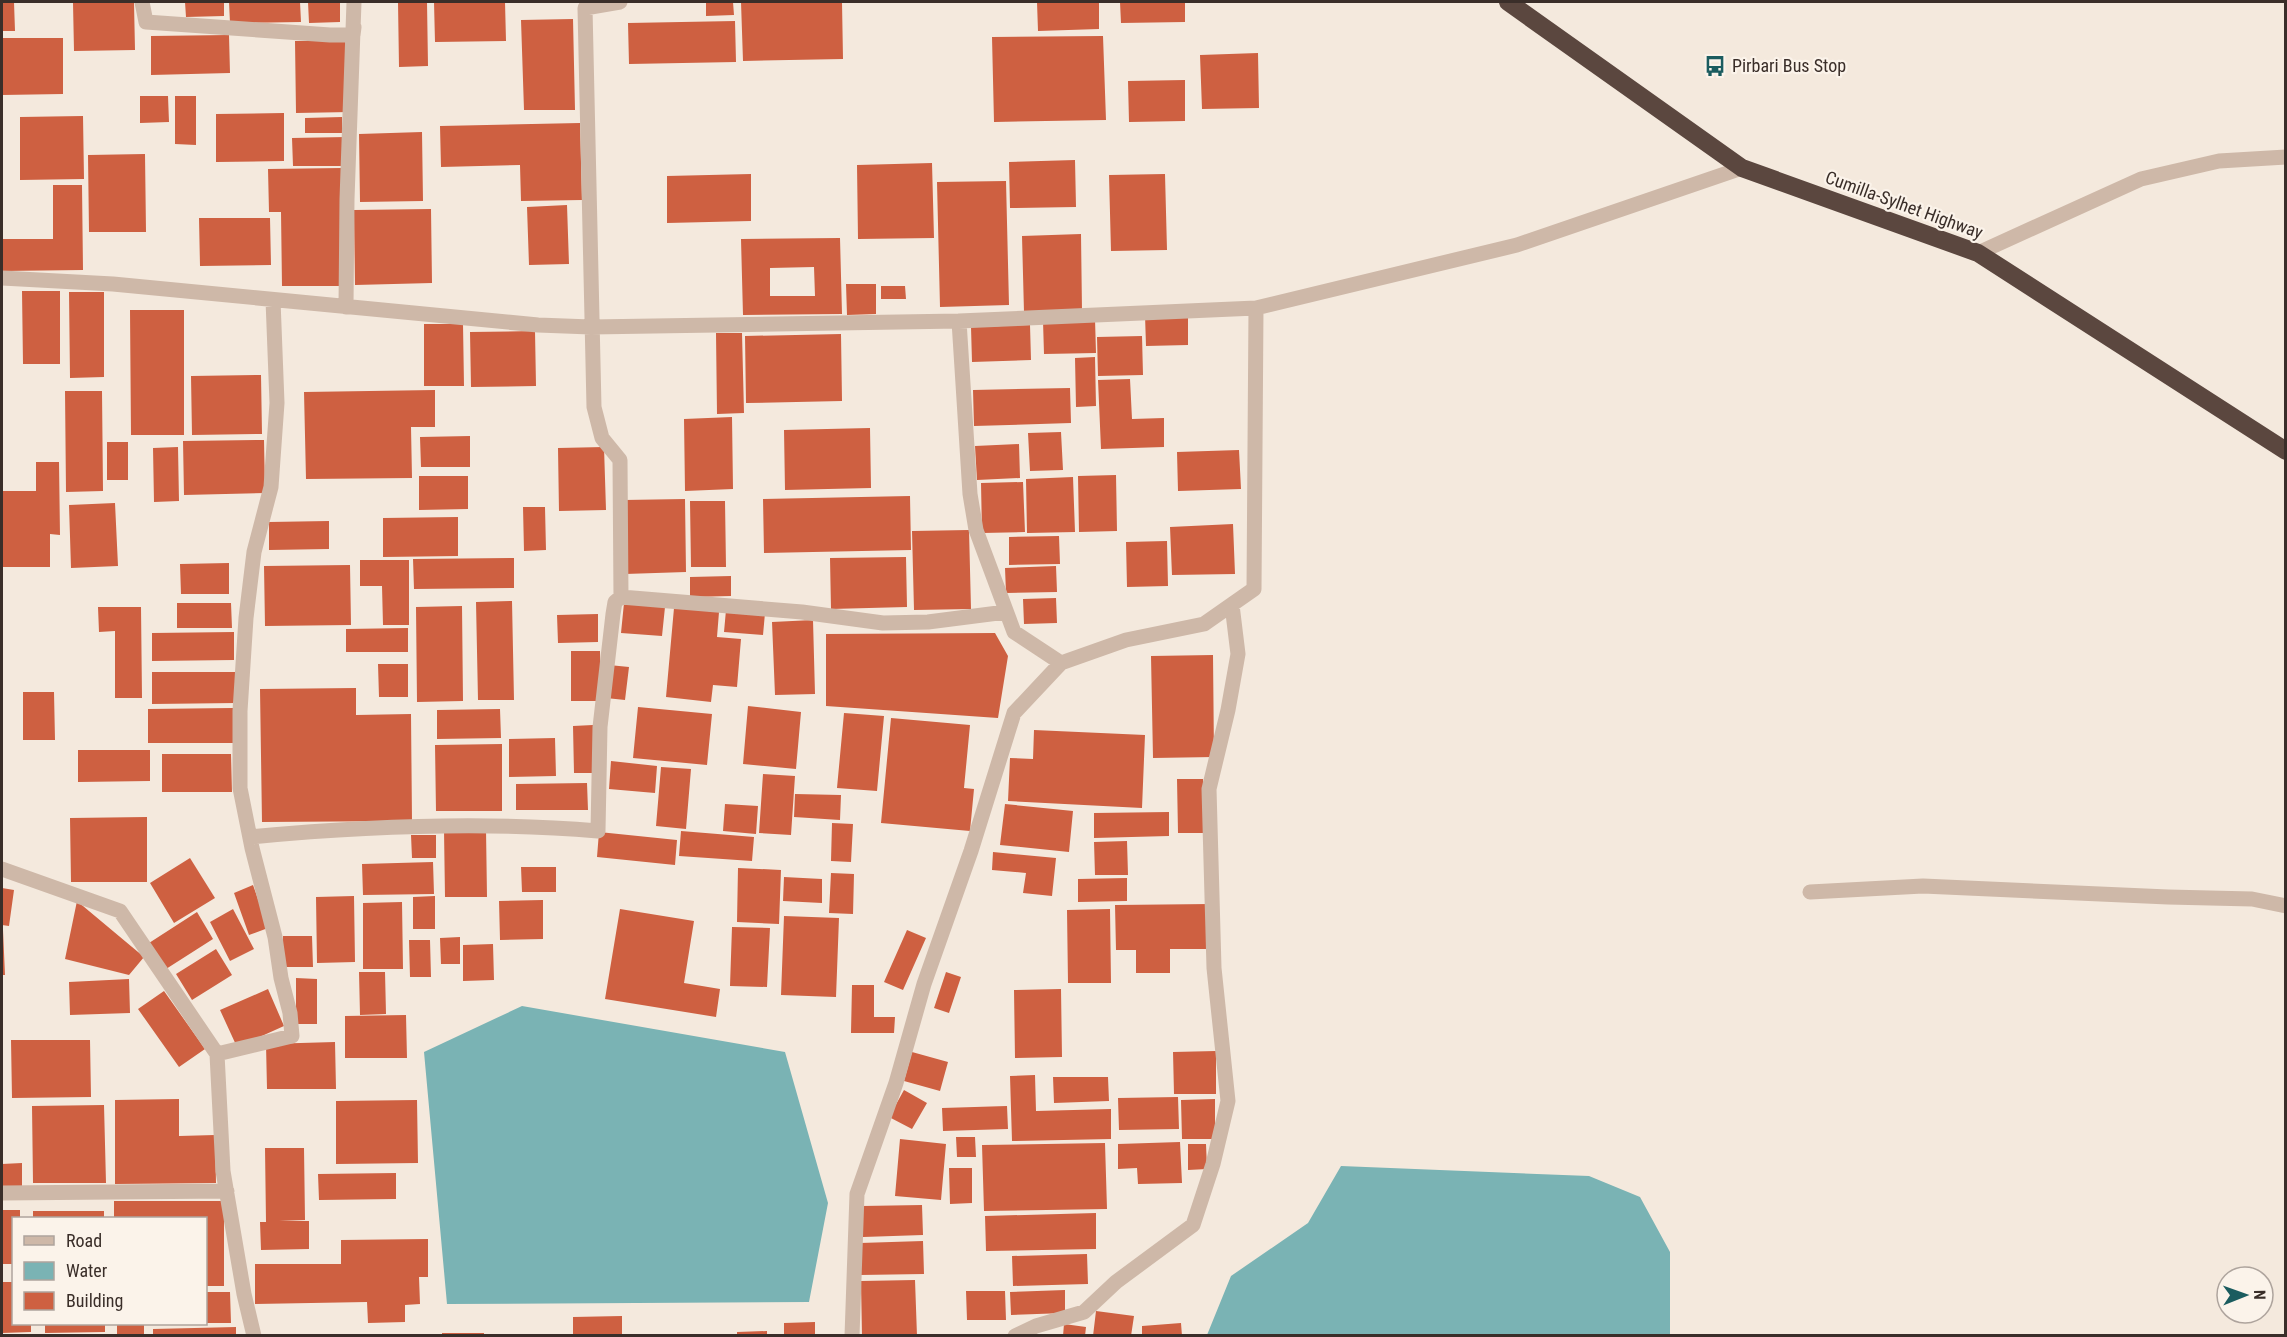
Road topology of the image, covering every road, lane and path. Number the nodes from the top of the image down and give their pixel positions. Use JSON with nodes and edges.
{"nodes":[{"id":1,"x":142,"y":2,"type":"edge"},
{"id":2,"x":354,"y":2,"type":"edge"},
{"id":3,"x":620,"y":2,"type":"edge"},
{"id":4,"x":1508,"y":2,"type":"edge"},
{"id":5,"x":353,"y":35,"type":"junction"},
{"id":6,"x":2286,"y":157,"type":"edge"},
{"id":7,"x":1742,"y":168,"type":"junction"},
{"id":8,"x":1978,"y":253,"type":"junction"},
{"id":9,"x":2,"y":278,"type":"edge"},
{"id":10,"x":273,"y":300,"type":"junction"},
{"id":11,"x":346,"y":307,"type":"junction"},
{"id":12,"x":1256,"y":308,"type":"junction"},
{"id":13,"x":959,"y":321,"type":"junction"},
{"id":14,"x":591,"y":327,"type":"junction"},
{"id":15,"x":2286,"y":451,"type":"edge"},
{"id":16,"x":621,"y":597,"type":"junction"},
{"id":17,"x":1232,"y":605,"type":"junction"},
{"id":18,"x":1006,"y":612,"type":"junction"},
{"id":19,"x":1061,"y":663,"type":"junction"},
{"id":20,"x":250,"y":837,"type":"junction"},
{"id":21,"x":2,"y":869,"type":"edge"},
{"id":22,"x":1810,"y":892,"type":"dead end"},
{"id":23,"x":2286,"y":906,"type":"edge"},
{"id":24,"x":217,"y":1054,"type":"junction"},
{"id":25,"x":227,"y":1191,"type":"junction"},
{"id":26,"x":2,"y":1192,"type":"edge"},
{"id":27,"x":254,"y":1335,"type":"edge"},
{"id":28,"x":852,"y":1335,"type":"edge"},
{"id":29,"x":1015,"y":1335,"type":"edge"}],
"edges":[{"from":1,"to":5,"type":"street"},
{"from":2,"to":5,"type":"street"},
{"from":3,"to":14,"type":"street"},
{"from":4,"to":7,"type":"highway","name":"Cumilla-Sylhet Highway"},
{"from":5,"to":11,"type":"street"},
{"from":6,"to":8,"type":"street"},
{"from":7,"to":8,"type":"highway","name":"Cumilla-Sylhet Highway"},
{"from":7,"to":12,"type":"street"},
{"from":8,"to":15,"type":"highway","name":"Cumilla-Sylhet Highway"},
{"from":9,"to":10,"type":"street"},
{"from":10,"to":11,"type":"street"},
{"from":10,"to":20,"type":"street"},
{"from":11,"to":14,"type":"street"},
{"from":12,"to":13,"type":"street"},
{"from":12,"to":17,"type":"street"},
{"from":13,"to":14,"type":"street"},
{"from":13,"to":18,"type":"street"},
{"from":14,"to":16,"type":"street"},
{"from":16,"to":18,"type":"street"},
{"from":16,"to":20,"type":"street"},
{"from":17,"to":19,"type":"street"},
{"from":17,"to":29,"type":"street"},
{"from":18,"to":19,"type":"street"},
{"from":19,"to":28,"type":"street"},
{"from":20,"to":24,"type":"street"},
{"from":21,"to":24,"type":"street"},
{"from":22,"to":23,"type":"street"},
{"from":24,"to":25,"type":"street"},
{"from":25,"to":26,"type":"street"},
{"from":25,"to":27,"type":"street"}]}
